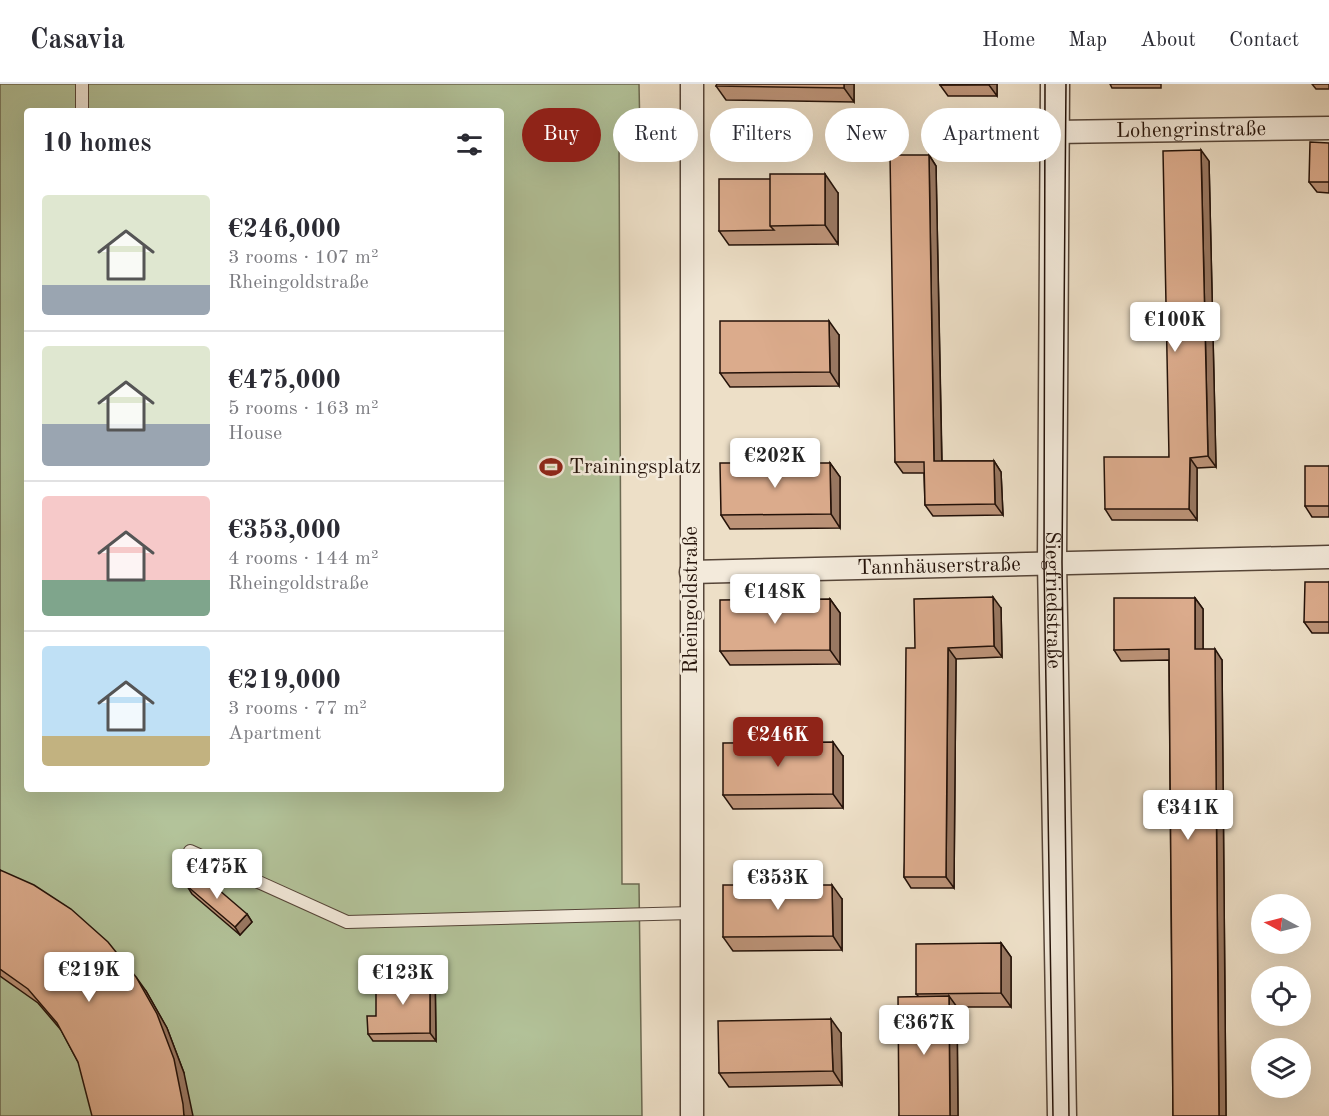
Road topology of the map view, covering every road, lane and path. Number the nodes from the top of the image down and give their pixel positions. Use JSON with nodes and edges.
{"nodes":[{"id":1,"x":82,"y":84,"type":"edge"},
{"id":2,"x":692,"y":84,"type":"edge"},
{"id":3,"x":1055,"y":84,"type":"edge"},
{"id":4,"x":82,"y":108,"type":"edge"},
{"id":5,"x":1055,"y":108,"type":"edge"},
{"id":6,"x":1329,"y":128,"type":"edge"},
{"id":7,"x":1061,"y":132,"type":"edge"},
{"id":8,"x":1055,"y":162,"type":"edge"},
{"id":9,"x":1329,"y":557,"type":"edge"},
{"id":10,"x":1052,"y":562,"type":"junction"},
{"id":11,"x":691,"y":572,"type":"junction"},
{"id":12,"x":190,"y":851,"type":"dead end"},
{"id":13,"x":692,"y":913,"type":"junction"},
{"id":14,"x":692,"y":1116,"type":"edge"},
{"id":15,"x":1062,"y":1116,"type":"edge"}],
"edges":[{"from":1,"to":4,"type":"lane"},
{"from":2,"to":11,"type":"street","name":"Rheingoldstraße"},
{"from":3,"to":5,"type":"street","name":"Siegfriedstraße"},
{"from":6,"to":7,"type":"street","name":"Lohengrinstraße"},
{"from":8,"to":10,"type":"street","name":"Siegfriedstraße"},
{"from":9,"to":10,"type":"street","name":"Tannhäuserstraße"},
{"from":10,"to":11,"type":"street","name":"Tannhäuserstraße"},
{"from":10,"to":15,"type":"street","name":"Siegfriedstraße"},
{"from":11,"to":13,"type":"street","name":"Rheingoldstraße"},
{"from":12,"to":13,"type":"lane"},
{"from":13,"to":14,"type":"street","name":"Rheingoldstraße"}]}
